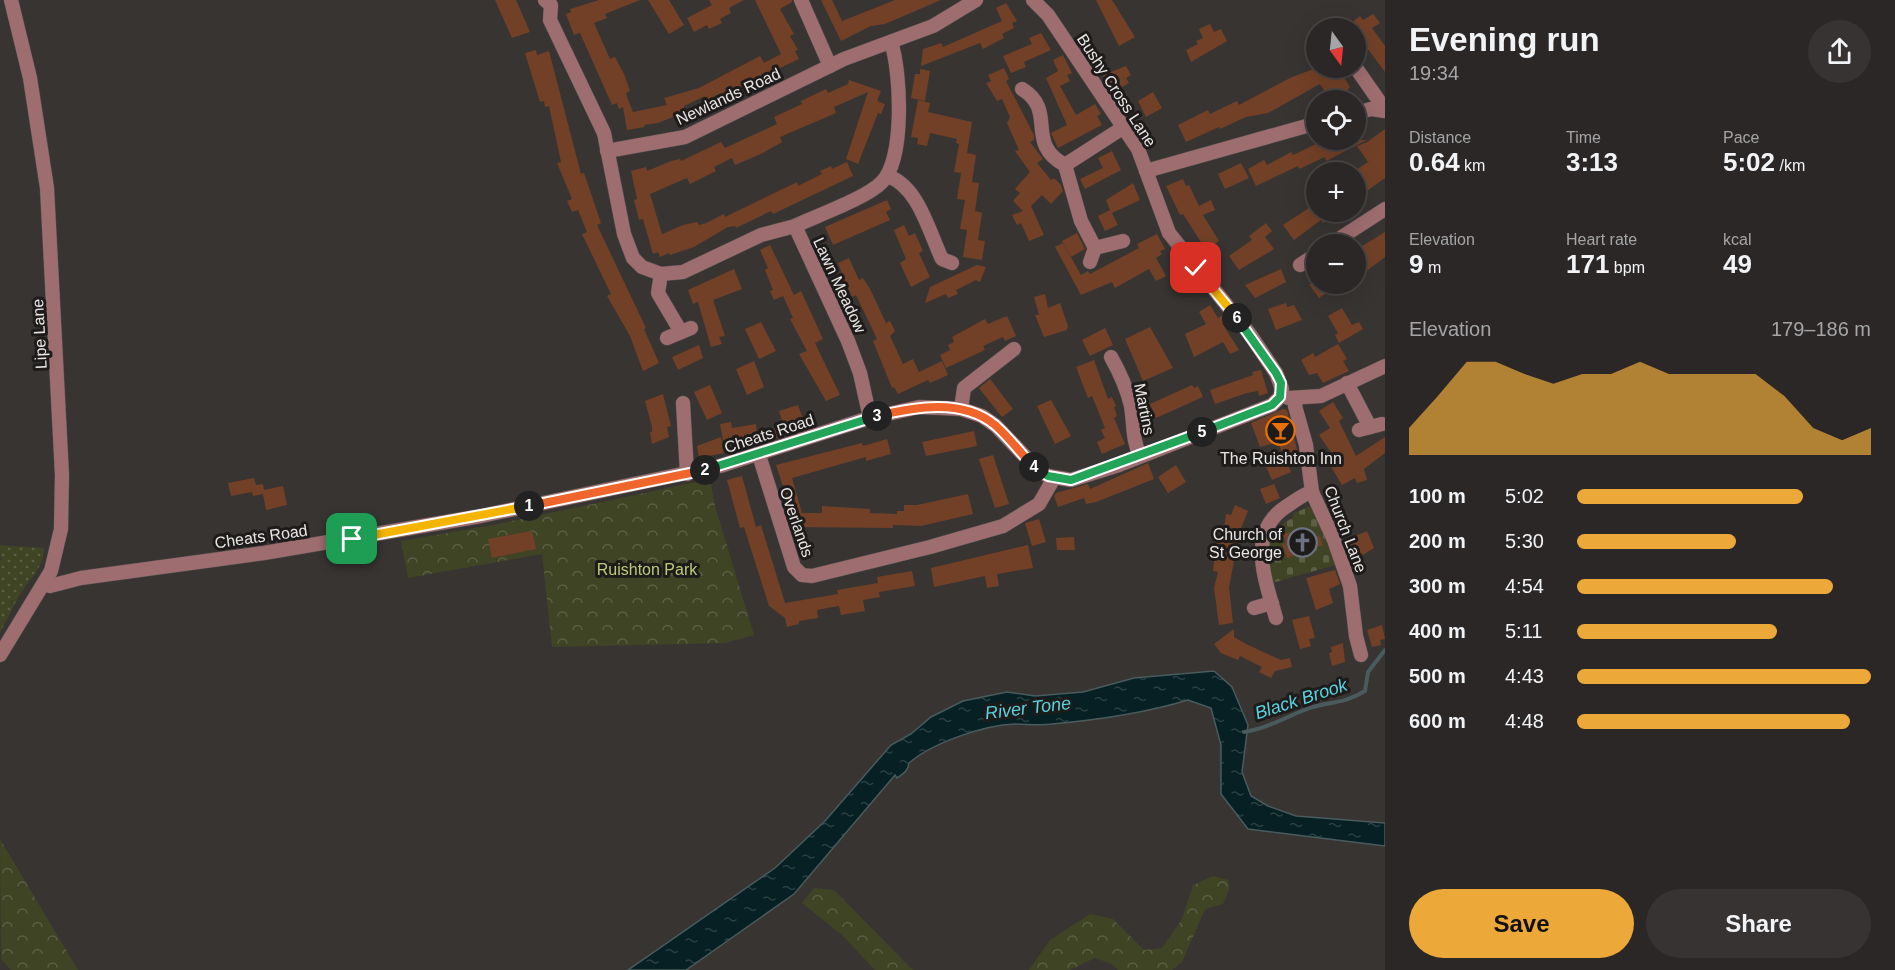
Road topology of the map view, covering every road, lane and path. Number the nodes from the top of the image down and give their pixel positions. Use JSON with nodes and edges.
{"nodes":[{"id":1,"x":11,"y":0,"type":"edge"},
{"id":2,"x":801,"y":0,"type":"edge"},
{"id":3,"x":976,"y":0,"type":"edge"},
{"id":4,"x":1033,"y":0,"type":"edge"},
{"id":5,"x":550,"y":2,"type":"edge"},
{"id":6,"x":891,"y":42,"type":"junction"},
{"id":7,"x":830,"y":66,"type":"junction"},
{"id":8,"x":1363,"y":78,"type":"edge"},
{"id":9,"x":1022,"y":89,"type":"dead end"},
{"id":10,"x":1382,"y":110,"type":"edge"},
{"id":11,"x":1366,"y":112,"type":"edge"},
{"id":12,"x":1306,"y":126,"type":"edge"},
{"id":13,"x":1124,"y":127,"type":"junction"},
{"id":14,"x":607,"y":151,"type":"junction"},
{"id":15,"x":1065,"y":165,"type":"junction"},
{"id":16,"x":1146,"y":171,"type":"junction"},
{"id":17,"x":887,"y":176,"type":"junction"},
{"id":18,"x":1385,"y":209,"type":"edge"},
{"id":19,"x":795,"y":226,"type":"junction"},
{"id":20,"x":1346,"y":234,"type":"edge"},
{"id":21,"x":1123,"y":241,"type":"dead end"},
{"id":22,"x":1095,"y":248,"type":"junction"},
{"id":23,"x":1090,"y":262,"type":"dead end"},
{"id":24,"x":944,"y":264,"type":"dead end"},
{"id":25,"x":661,"y":274,"type":"junction"},
{"id":26,"x":667,"y":338,"type":"dead end"},
{"id":27,"x":1014,"y":349,"type":"dead end"},
{"id":28,"x":1385,"y":366,"type":"edge"},
{"id":29,"x":1112,"y":367,"type":"dead end"},
{"id":30,"x":1347,"y":383,"type":"junction"},
{"id":31,"x":1281,"y":390,"type":"junction"},
{"id":32,"x":1296,"y":400,"type":"junction"},
{"id":33,"x":683,"y":403,"type":"dead end"},
{"id":34,"x":961,"y":409,"type":"junction"},
{"id":35,"x":870,"y":418,"type":"junction"},
{"id":36,"x":1371,"y":427,"type":"dead end"},
{"id":37,"x":759,"y":455,"type":"junction"},
{"id":38,"x":1140,"y":456,"type":"junction"},
{"id":39,"x":687,"y":474,"type":"junction"},
{"id":40,"x":1054,"y":478,"type":"junction"},
{"id":41,"x":1312,"y":492,"type":"junction"},
{"id":42,"x":56,"y":558,"type":"junction"},
{"id":43,"x":74,"y":579,"type":"junction"},
{"id":44,"x":44,"y":584,"type":"junction"},
{"id":45,"x":1272,"y":603,"type":"junction"},
{"id":46,"x":1254,"y":608,"type":"dead end"},
{"id":47,"x":1276,"y":618,"type":"dead end"},
{"id":48,"x":0,"y":655,"type":"edge"},
{"id":49,"x":1361,"y":655,"type":"dead end"}],
"edges":[{"from":1,"to":42,"type":"street","name":"Lipe Lane"},
{"from":2,"to":7,"type":"street"},
{"from":3,"to":6,"type":"street","name":"Newlands Road"},
{"from":4,"to":13,"type":"street","name":"Bushy Cross Lane"},
{"from":5,"to":14,"type":"street"},
{"from":6,"to":7,"type":"street","name":"Newlands Road"},
{"from":6,"to":17,"type":"street"},
{"from":7,"to":14,"type":"street","name":"Newlands Road"},
{"from":8,"to":10,"type":"street"},
{"from":9,"to":15,"type":"street"},
{"from":10,"to":11,"type":"street"},
{"from":12,"to":16,"type":"street"},
{"from":13,"to":15,"type":"street"},
{"from":13,"to":16,"type":"street","name":"Bushy Cross Lane"},
{"from":14,"to":25,"type":"street"},
{"from":15,"to":22,"type":"street"},
{"from":16,"to":31,"type":"street","name":"Bushy Cross Lane"},
{"from":17,"to":19,"type":"street","name":"Lawn Meadow"},
{"from":17,"to":24,"type":"street"},
{"from":18,"to":20,"type":"street"},
{"from":19,"to":25,"type":"street"},
{"from":19,"to":35,"type":"street","name":"Lawn Meadow"},
{"from":21,"to":22,"type":"street"},
{"from":22,"to":23,"type":"street"},
{"from":25,"to":26,"type":"street"},
{"from":27,"to":34,"type":"street"},
{"from":28,"to":30,"type":"street"},
{"from":29,"to":38,"type":"street","name":"Martins"},
{"from":30,"to":32,"type":"street"},
{"from":30,"to":36,"type":"street"},
{"from":31,"to":32,"type":"street"},
{"from":31,"to":38,"type":"street"},
{"from":32,"to":41,"type":"street","name":"Church Lane"},
{"from":33,"to":39,"type":"street"},
{"from":34,"to":35,"type":"street","name":"Cheats Road"},
{"from":34,"to":40,"type":"street","name":"Cheats Road"},
{"from":35,"to":37,"type":"street","name":"Cheats Road"},
{"from":37,"to":39,"type":"street","name":"Cheats Road"},
{"from":37,"to":40,"type":"street","name":"Overlands"},
{"from":38,"to":40,"type":"street"},
{"from":39,"to":43,"type":"street","name":"Cheats Road"},
{"from":41,"to":45,"type":"street"},
{"from":41,"to":49,"type":"street","name":"Church Lane"},
{"from":42,"to":43,"type":"street"},
{"from":42,"to":44,"type":"street","name":"Lipe Lane"},
{"from":43,"to":44,"type":"street","name":"Cheats Road"},
{"from":44,"to":48,"type":"street","name":"Lipe Lane"},
{"from":45,"to":46,"type":"street"},
{"from":45,"to":47,"type":"street"}]}
